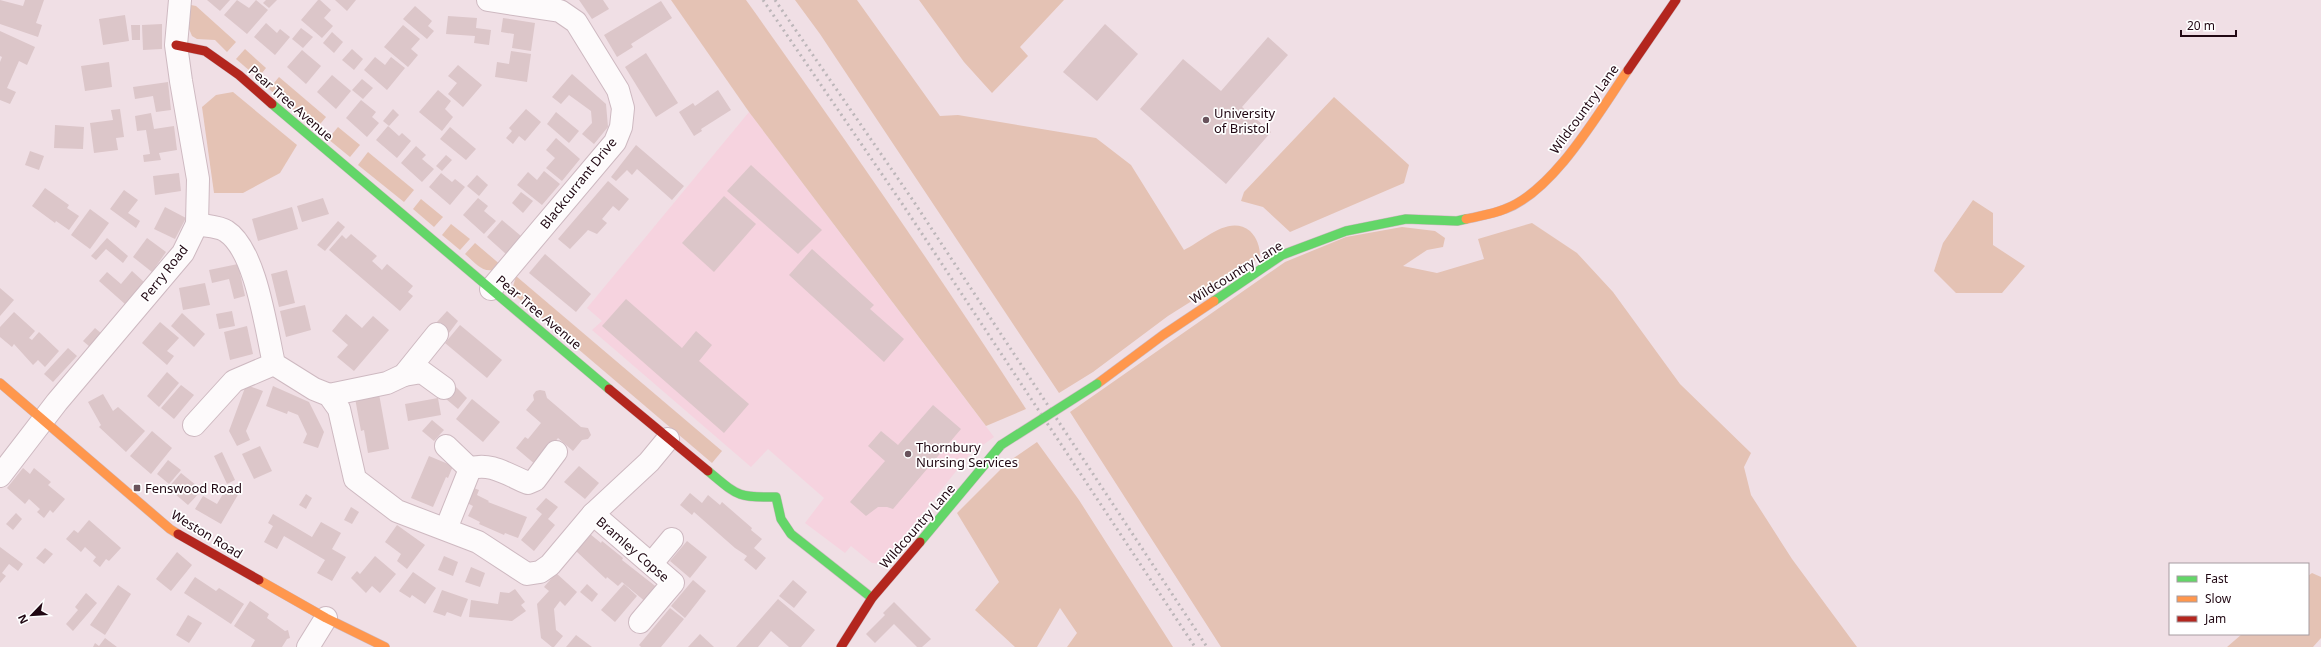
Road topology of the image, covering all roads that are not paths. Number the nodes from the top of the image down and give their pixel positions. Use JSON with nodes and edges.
{"nodes":[{"id":1,"x":180,"y":0,"type":"edge"},
{"id":2,"x":488,"y":0,"type":"edge"},
{"id":3,"x":1676,"y":0,"type":"edge"},
{"id":4,"x":176,"y":45,"type":"junction"},
{"id":5,"x":197,"y":224,"type":"junction"},
{"id":6,"x":491,"y":289,"type":"junction"},
{"id":7,"x":437,"y":334,"type":"dead end"},
{"id":8,"x":274,"y":364,"type":"junction"},
{"id":9,"x":404,"y":375,"type":"junction"},
{"id":10,"x":0,"y":382,"type":"edge"},
{"id":11,"x":444,"y":388,"type":"dead end"},
{"id":12,"x":329,"y":395,"type":"junction"},
{"id":13,"x":43,"y":420,"type":"junction"},
{"id":14,"x":194,"y":425,"type":"dead end"},
{"id":15,"x":668,"y":439,"type":"junction"},
{"id":16,"x":446,"y":446,"type":"dead end"},
{"id":17,"x":556,"y":452,"type":"dead end"},
{"id":18,"x":470,"y":469,"type":"junction"},
{"id":19,"x":0,"y":476,"type":"edge"},
{"id":20,"x":593,"y":514,"type":"junction"},
{"id":21,"x":446,"y":529,"type":"junction"},
{"id":22,"x":672,"y":539,"type":"dead end"},
{"id":23,"x":652,"y":563,"type":"junction"},
{"id":24,"x":872,"y":598,"type":"junction"},
{"id":25,"x":326,"y":618,"type":"junction"},
{"id":26,"x":640,"y":622,"type":"dead end"},
{"id":27,"x":308,"y":647,"type":"edge"},
{"id":28,"x":385,"y":647,"type":"edge"},
{"id":29,"x":841,"y":647,"type":"edge"}],
"edges":[{"from":1,"to":4,"type":"street","name":"Perry Road"},
{"from":2,"to":6,"type":"street","name":"Blackcurrant Drive"},
{"from":3,"to":24,"type":"street","name":"Wildcountry Lane","bridge":true},
{"from":4,"to":5,"type":"street","name":"Perry Road"},
{"from":4,"to":6,"type":"street","name":"Pear Tree Avenue"},
{"from":5,"to":8,"type":"street"},
{"from":5,"to":13,"type":"street","name":"Perry Road"},
{"from":6,"to":15,"type":"street","name":"Pear Tree Avenue"},
{"from":7,"to":9,"type":"street"},
{"from":8,"to":12,"type":"street"},
{"from":8,"to":14,"type":"street"},
{"from":9,"to":11,"type":"street"},
{"from":9,"to":12,"type":"street"},
{"from":10,"to":13,"type":"street","name":"Weston Road"},
{"from":12,"to":21,"type":"street","name":"Bramley Copse"},
{"from":13,"to":19,"type":"street"},
{"from":13,"to":25,"type":"street","name":"Weston Road"},
{"from":15,"to":20,"type":"street","name":"Bramley Copse"},
{"from":15,"to":24,"type":"street","name":"Pear Tree Avenue"},
{"from":16,"to":18,"type":"street"},
{"from":17,"to":18,"type":"street"},
{"from":18,"to":21,"type":"street"},
{"from":20,"to":21,"type":"street","name":"Bramley Copse"},
{"from":20,"to":23,"type":"street","name":"Bramley Copse"},
{"from":22,"to":23,"type":"street"},
{"from":23,"to":26,"type":"street","name":"Bramley Copse"},
{"from":24,"to":29,"type":"street","name":"Wildcountry Lane"},
{"from":25,"to":27,"type":"street"},
{"from":25,"to":28,"type":"street","name":"Weston Road"}]}
